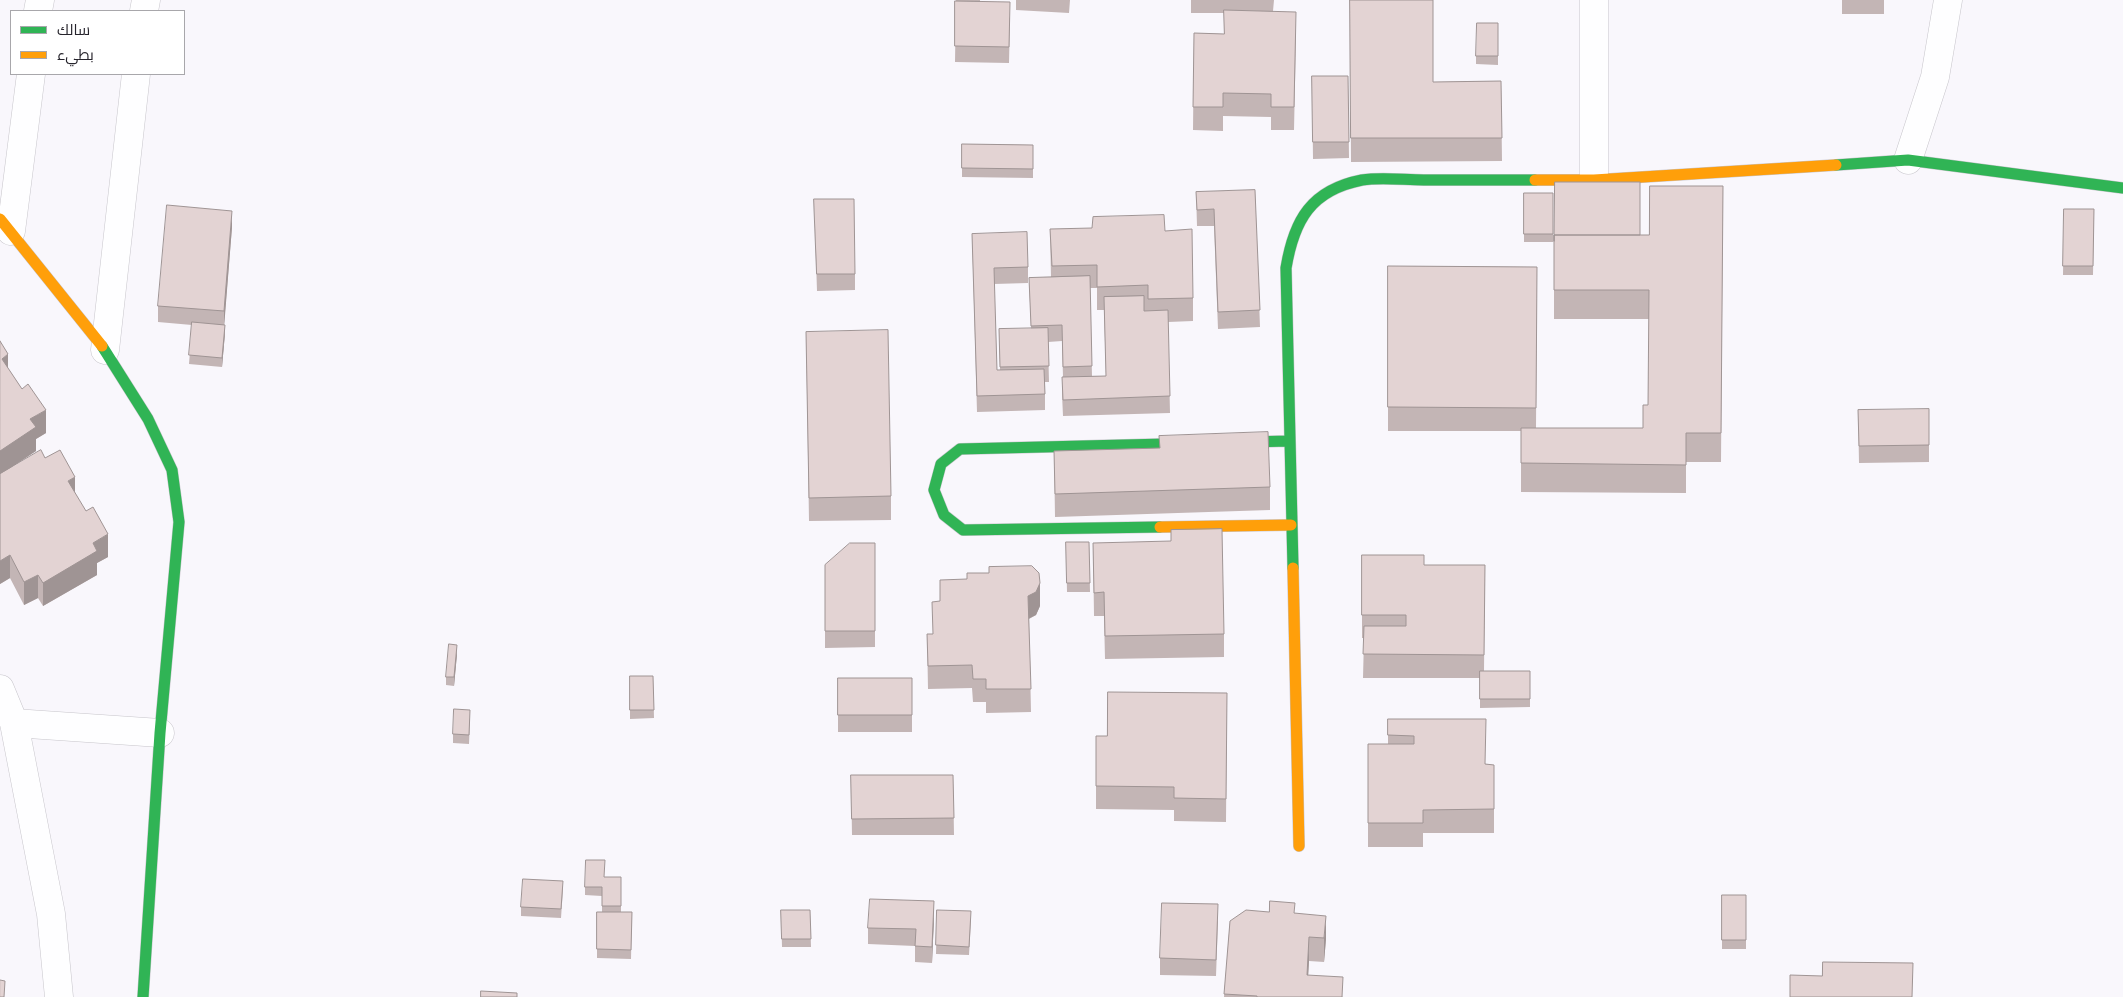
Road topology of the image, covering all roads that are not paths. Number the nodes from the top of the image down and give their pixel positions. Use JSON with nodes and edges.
{"nodes":[{"id":1,"x":1594,"y":0,"type":"edge"},
{"id":2,"x":1948,"y":0,"type":"edge"},
{"id":3,"x":30,"y":75,"type":"edge"},
{"id":4,"x":136,"y":75,"type":"edge"},
{"id":5,"x":1908,"y":160,"type":"junction"},
{"id":6,"x":1594,"y":180,"type":"junction"},
{"id":7,"x":2123,"y":188,"type":"edge"},
{"id":8,"x":6,"y":225,"type":"edge"},
{"id":9,"x":105,"y":350,"type":"junction"},
{"id":10,"x":1289,"y":441,"type":"junction"},
{"id":11,"x":1292,"y":525,"type":"junction"},
{"id":12,"x":0,"y":690,"type":"edge"},
{"id":13,"x":14,"y":723,"type":"junction"},
{"id":14,"x":160,"y":733,"type":"junction"},
{"id":15,"x":1299,"y":846,"type":"dead end"},
{"id":16,"x":59,"y":997,"type":"edge"},
{"id":17,"x":143,"y":997,"type":"edge"}],
"edges":[{"from":1,"to":6,"type":"street"},
{"from":2,"to":5,"type":"street"},
{"from":3,"to":8,"type":"street"},
{"from":4,"to":9,"type":"street"},
{"from":5,"to":6,"type":"street"},
{"from":5,"to":7,"type":"street"},
{"from":6,"to":10,"type":"street"},
{"from":8,"to":9,"type":"street"},
{"from":9,"to":14,"type":"street"},
{"from":10,"to":11,"type":"street"},
{"from":10,"to":11,"type":"street"},
{"from":11,"to":15,"type":"street"},
{"from":12,"to":13,"type":"street"},
{"from":13,"to":14,"type":"street"},
{"from":13,"to":16,"type":"street"},
{"from":14,"to":17,"type":"street"}]}
